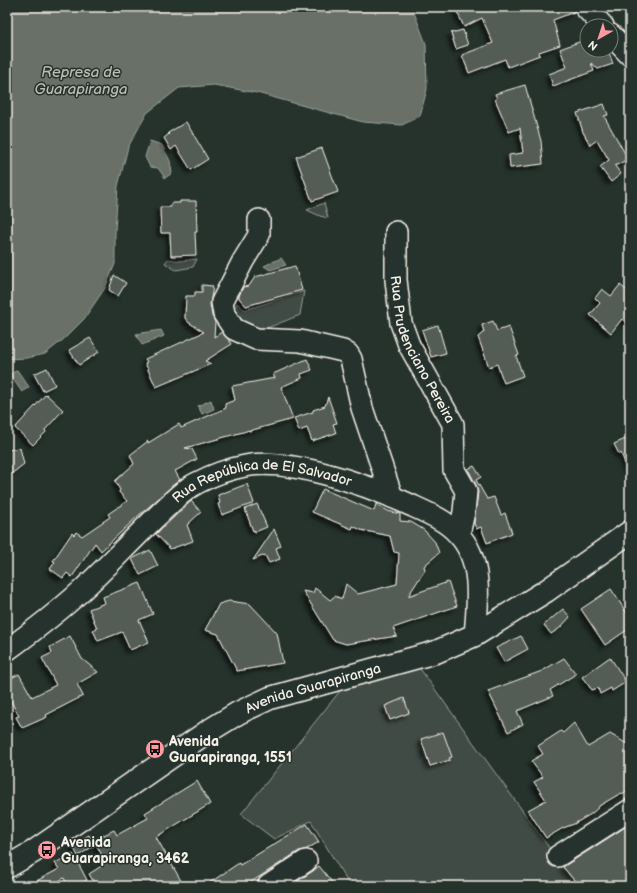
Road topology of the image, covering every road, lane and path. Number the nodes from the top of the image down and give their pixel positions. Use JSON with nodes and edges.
{"nodes":[{"id":1,"x":585,"y":7,"type":"edge"},
{"id":2,"x":595,"y":18,"type":"edge"},
{"id":3,"x":619,"y":43,"type":"edge"},
{"id":4,"x":630,"y":54,"type":"edge"},
{"id":5,"x":259,"y":220,"type":"dead end"},
{"id":6,"x":396,"y":232,"type":"dead end"},
{"id":7,"x":392,"y":497,"type":"junction"},
{"id":8,"x":630,"y":532,"type":"edge"},
{"id":9,"x":459,"y":534,"type":"junction"},
{"id":10,"x":475,"y":635,"type":"junction"},
{"id":11,"x":7,"y":650,"type":"edge"},
{"id":12,"x":630,"y":810,"type":"edge"},
{"id":13,"x":558,"y":856,"type":"dead end"},
{"id":14,"x":306,"y":861,"type":"dead end"},
{"id":15,"x":7,"y":867,"type":"edge"},
{"id":16,"x":268,"y":886,"type":"edge"}],
"edges":[{"from":1,"to":2,"type":"street"},
{"from":3,"to":4,"type":"street"},
{"from":5,"to":7,"type":"street"},
{"from":6,"to":9,"type":"street","name":"Rua Prudenciano Pereira"},
{"from":7,"to":9,"type":"street","name":"Rua República de El Salvador"},
{"from":7,"to":11,"type":"street","name":"Rua República de El Salvador"},
{"from":8,"to":10,"type":"main road","name":"Avenida Guarapiranga"},
{"from":9,"to":10,"type":"street","name":"Rua República de El Salvador"},
{"from":10,"to":15,"type":"main road","name":"Avenida Guarapiranga"},
{"from":12,"to":13,"type":"street"},
{"from":14,"to":16,"type":"street"}]}
